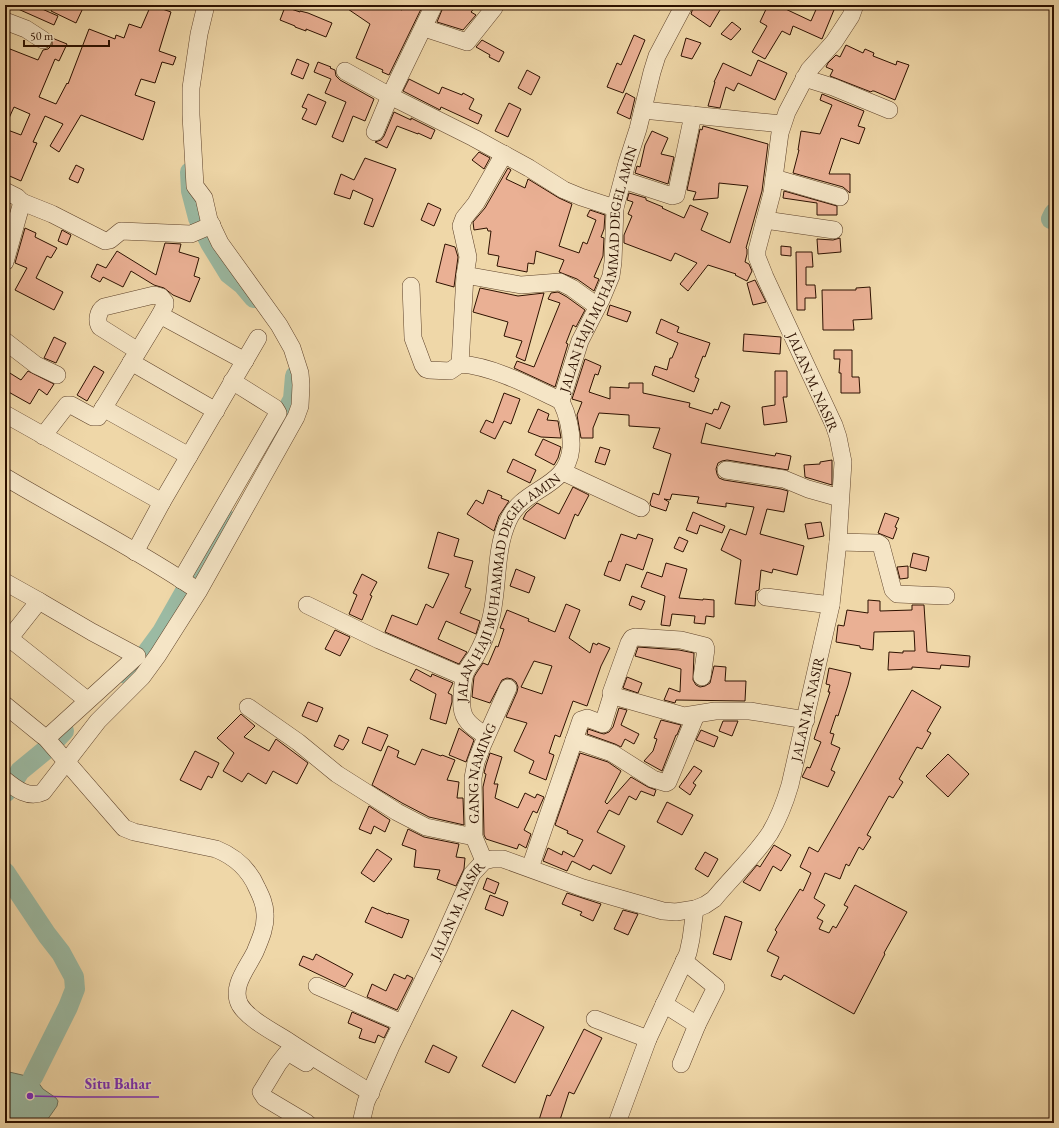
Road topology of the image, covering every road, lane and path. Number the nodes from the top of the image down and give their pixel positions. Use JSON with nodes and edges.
{"nodes":[{"id":1,"x":206,"y":5,"type":"edge"},
{"id":2,"x":434,"y":5,"type":"edge"},
{"id":3,"x":684,"y":5,"type":"edge"},
{"id":4,"x":855,"y":5,"type":"edge"},
{"id":5,"x":494,"y":8,"type":"dead end"},
{"id":6,"x":5,"y":21,"type":"edge"},
{"id":7,"x":424,"y":28,"type":"junction"},
{"id":8,"x":43,"y":40,"type":"dead end"},
{"id":9,"x":345,"y":71,"type":"dead end"},
{"id":10,"x":804,"y":78,"type":"junction"},
{"id":11,"x":390,"y":96,"type":"junction"},
{"id":12,"x":643,"y":110,"type":"junction"},
{"id":13,"x":889,"y":110,"type":"dead end"},
{"id":14,"x":693,"y":115,"type":"junction"},
{"id":15,"x":782,"y":124,"type":"junction"},
{"id":16,"x":375,"y":132,"type":"dead end"},
{"id":17,"x":504,"y":154,"type":"junction"},
{"id":18,"x":774,"y":178,"type":"junction"},
{"id":19,"x":623,"y":180,"type":"junction"},
{"id":20,"x":5,"y":191,"type":"edge"},
{"id":21,"x":840,"y":197,"type":"dead end"},
{"id":22,"x":22,"y":202,"type":"junction"},
{"id":23,"x":615,"y":208,"type":"junction"},
{"id":24,"x":765,"y":220,"type":"junction"},
{"id":25,"x":212,"y":225,"type":"junction"},
{"id":26,"x":834,"y":230,"type":"dead end"},
{"id":27,"x":5,"y":262,"type":"edge"},
{"id":28,"x":465,"y":275,"type":"junction"},
{"id":29,"x":411,"y":286,"type":"dead end"},
{"id":30,"x":597,"y":306,"type":"junction"},
{"id":31,"x":160,"y":315,"type":"junction"},
{"id":32,"x":258,"y":338,"type":"dead end"},
{"id":33,"x":5,"y":341,"type":"edge"},
{"id":34,"x":135,"y":356,"type":"junction"},
{"id":35,"x":245,"y":361,"type":"junction"},
{"id":36,"x":460,"y":364,"type":"junction"},
{"id":37,"x":57,"y":375,"type":"dead end"},
{"id":38,"x":232,"y":381,"type":"junction"},
{"id":39,"x":561,"y":401,"type":"junction"},
{"id":40,"x":103,"y":408,"type":"junction"},
{"id":41,"x":216,"y":411,"type":"junction"},
{"id":42,"x":5,"y":414,"type":"edge"},
{"id":43,"x":43,"y":436,"type":"junction"},
{"id":44,"x":189,"y":456,"type":"junction"},
{"id":45,"x":726,"y":470,"type":"dead end"},
{"id":46,"x":563,"y":472,"type":"junction"},
{"id":47,"x":5,"y":477,"type":"edge"},
{"id":48,"x":840,"y":498,"type":"junction"},
{"id":49,"x":162,"y":502,"type":"junction"},
{"id":50,"x":641,"y":508,"type":"dead end"},
{"id":51,"x":838,"y":542,"type":"junction"},
{"id":52,"x":135,"y":552,"type":"junction"},
{"id":53,"x":5,"y":582,"type":"edge"},
{"id":54,"x":190,"y":586,"type":"junction"},
{"id":55,"x":946,"y":596,"type":"dead end"},
{"id":56,"x":766,"y":597,"type":"dead end"},
{"id":57,"x":39,"y":601,"type":"junction"},
{"id":58,"x":307,"y":605,"type":"dead end"},
{"id":59,"x":831,"y":605,"type":"junction"},
{"id":60,"x":7,"y":641,"type":"edge"},
{"id":61,"x":465,"y":673,"type":"junction"},
{"id":62,"x":702,"y":677,"type":"dead end"},
{"id":63,"x":508,"y":688,"type":"dead end"},
{"id":64,"x":612,"y":695,"type":"junction"},
{"id":65,"x":87,"y":700,"type":"junction"},
{"id":66,"x":5,"y":705,"type":"edge"},
{"id":67,"x":248,"y":707,"type":"dead end"},
{"id":68,"x":696,"y":715,"type":"junction"},
{"id":69,"x":806,"y":720,"type":"junction"},
{"id":70,"x":486,"y":736,"type":"junction"},
{"id":71,"x":45,"y":737,"type":"junction"},
{"id":72,"x":574,"y":740,"type":"junction"},
{"id":73,"x":68,"y":762,"type":"junction"},
{"id":74,"x":9,"y":783,"type":"edge"},
{"id":75,"x":474,"y":837,"type":"junction"},
{"id":76,"x":484,"y":861,"type":"junction"},
{"id":77,"x":530,"y":868,"type":"junction"},
{"id":78,"x":695,"y":909,"type":"junction"},
{"id":79,"x":684,"y":961,"type":"junction"},
{"id":80,"x":317,"y":986,"type":"dead end"},
{"id":81,"x":664,"y":1004,"type":"junction"},
{"id":82,"x":595,"y":1019,"type":"dead end"},
{"id":83,"x":402,"y":1023,"type":"junction"},
{"id":84,"x":697,"y":1025,"type":"junction"},
{"id":85,"x":648,"y":1039,"type":"junction"},
{"id":86,"x":681,"y":1064,"type":"dead end"},
{"id":87,"x":369,"y":1098,"type":"junction"},
{"id":88,"x":307,"y":1123,"type":"edge"},
{"id":89,"x":361,"y":1123,"type":"edge"},
{"id":90,"x":617,"y":1123,"type":"edge"}],
"edges":[{"from":1,"to":25,"type":"street"},
{"from":2,"to":7,"type":"street"},
{"from":3,"to":12,"type":"street","name":"JALAN HAJI MUHAMMAD DEGEL AMIN"},
{"from":4,"to":10,"type":"street","name":"JALAN M. NASIR"},
{"from":5,"to":7,"type":"street"},
{"from":6,"to":8,"type":"street"},
{"from":7,"to":11,"type":"street"},
{"from":9,"to":11,"type":"street"},
{"from":10,"to":13,"type":"street"},
{"from":10,"to":15,"type":"street","name":"JALAN M. NASIR"},
{"from":11,"to":16,"type":"street"},
{"from":11,"to":17,"type":"street"},
{"from":12,"to":14,"type":"street"},
{"from":12,"to":19,"type":"street","name":"JALAN HAJI MUHAMMAD DEGEL AMIN"},
{"from":14,"to":15,"type":"street"},
{"from":14,"to":19,"type":"street"},
{"from":15,"to":18,"type":"street","name":"JALAN M. NASIR"},
{"from":17,"to":23,"type":"street"},
{"from":17,"to":28,"type":"street"},
{"from":18,"to":21,"type":"street"},
{"from":18,"to":24,"type":"street","name":"JALAN M. NASIR"},
{"from":19,"to":23,"type":"street","name":"JALAN HAJI MUHAMMAD DEGEL AMIN"},
{"from":20,"to":22,"type":"street"},
{"from":22,"to":25,"type":"street"},
{"from":22,"to":27,"type":"street"},
{"from":23,"to":30,"type":"street","name":"JALAN HAJI MUHAMMAD DEGEL AMIN"},
{"from":24,"to":26,"type":"street"},
{"from":24,"to":48,"type":"street","name":"JALAN M. NASIR"},
{"from":25,"to":54,"type":"street"},
{"from":28,"to":30,"type":"street"},
{"from":28,"to":36,"type":"street"},
{"from":29,"to":36,"type":"street"},
{"from":30,"to":39,"type":"street","name":"JALAN HAJI MUHAMMAD DEGEL AMIN"},
{"from":31,"to":34,"type":"street"},
{"from":31,"to":34,"type":"street"},
{"from":31,"to":35,"type":"street"},
{"from":32,"to":35,"type":"street"},
{"from":33,"to":37,"type":"street"},
{"from":34,"to":40,"type":"street"},
{"from":34,"to":41,"type":"street"},
{"from":35,"to":38,"type":"street"},
{"from":36,"to":39,"type":"street"},
{"from":38,"to":41,"type":"street"},
{"from":38,"to":54,"type":"street"},
{"from":39,"to":46,"type":"street","name":"JALAN HAJI MUHAMMAD DEGEL AMIN"},
{"from":40,"to":43,"type":"street"},
{"from":40,"to":44,"type":"street"},
{"from":41,"to":44,"type":"street"},
{"from":42,"to":43,"type":"street"},
{"from":43,"to":49,"type":"street"},
{"from":44,"to":49,"type":"street"},
{"from":45,"to":48,"type":"street"},
{"from":46,"to":50,"type":"street"},
{"from":46,"to":61,"type":"street","name":"JALAN HAJI MUHAMMAD DEGEL AMIN"},
{"from":47,"to":52,"type":"street"},
{"from":48,"to":51,"type":"street","name":"JALAN M. NASIR"},
{"from":49,"to":52,"type":"street"},
{"from":51,"to":55,"type":"street"},
{"from":51,"to":59,"type":"street","name":"JALAN M. NASIR"},
{"from":52,"to":54,"type":"street"},
{"from":53,"to":57,"type":"street"},
{"from":54,"to":73,"type":"street"},
{"from":56,"to":59,"type":"street"},
{"from":57,"to":60,"type":"street"},
{"from":57,"to":65,"type":"street"},
{"from":58,"to":61,"type":"street"},
{"from":59,"to":69,"type":"street","name":"JALAN M. NASIR"},
{"from":60,"to":65,"type":"street"},
{"from":61,"to":70,"type":"street","name":"JALAN HAJI MUHAMMAD DEGEL AMIN"},
{"from":62,"to":64,"type":"street"},
{"from":63,"to":70,"type":"street","name":"GANG NAMING"},
{"from":64,"to":68,"type":"street"},
{"from":64,"to":72,"type":"street"},
{"from":65,"to":71,"type":"street"},
{"from":66,"to":71,"type":"street"},
{"from":67,"to":75,"type":"street"},
{"from":68,"to":69,"type":"street"},
{"from":68,"to":72,"type":"street"},
{"from":69,"to":78,"type":"street","name":"JALAN M. NASIR"},
{"from":70,"to":75,"type":"street","name":"GANG NAMING"},
{"from":71,"to":73,"type":"street"},
{"from":72,"to":77,"type":"street"},
{"from":73,"to":74,"type":"street"},
{"from":73,"to":87,"type":"street"},
{"from":75,"to":76,"type":"street","name":"GANG NAMING"},
{"from":76,"to":77,"type":"street","name":"JALAN M. NASIR"},
{"from":76,"to":83,"type":"street","name":"JALAN M. NASIR"},
{"from":77,"to":78,"type":"street","name":"JALAN M. NASIR"},
{"from":78,"to":79,"type":"street"},
{"from":79,"to":81,"type":"street"},
{"from":79,"to":84,"type":"street"},
{"from":80,"to":83,"type":"street"},
{"from":81,"to":84,"type":"street"},
{"from":81,"to":85,"type":"street"},
{"from":82,"to":85,"type":"street"},
{"from":83,"to":87,"type":"street","name":"JALAN M. NASIR"},
{"from":84,"to":86,"type":"street"},
{"from":85,"to":90,"type":"street"},
{"from":87,"to":88,"type":"street"},
{"from":87,"to":89,"type":"street","name":"JALAN M. NASIR"}]}
